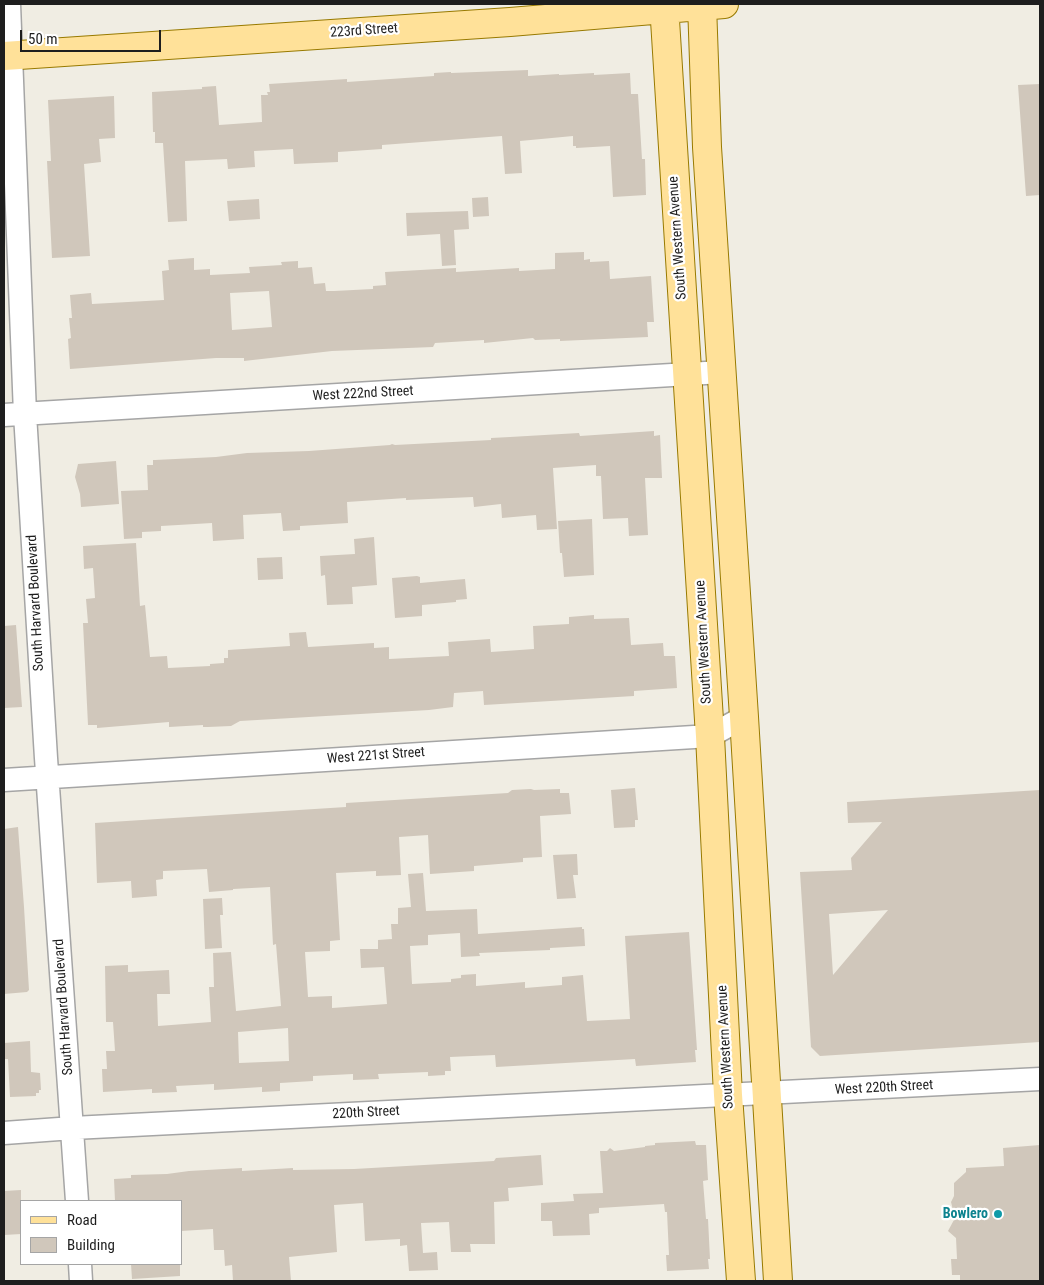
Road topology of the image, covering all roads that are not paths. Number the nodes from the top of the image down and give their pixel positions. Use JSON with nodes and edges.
{"nodes":[{"id":1,"x":9,"y":4,"type":"edge"},
{"id":2,"x":709,"y":4,"type":"edge"},
{"id":3,"x":664,"y":6,"type":"edge"},
{"id":4,"x":7,"y":55,"type":"edge"},
{"id":5,"x":722,"y":372,"type":"junction"},
{"id":6,"x":688,"y":374,"type":"junction"},
{"id":7,"x":14,"y":415,"type":"edge"},
{"id":8,"x":744,"y":716,"type":"junction"},
{"id":9,"x":710,"y":736,"type":"junction"},
{"id":10,"x":47,"y":777,"type":"junction"},
{"id":11,"x":4,"y":780,"type":"edge"},
{"id":12,"x":1040,"y":1080,"type":"edge"},
{"id":13,"x":767,"y":1094,"type":"junction"},
{"id":14,"x":728,"y":1095,"type":"junction"},
{"id":15,"x":72,"y":1128,"type":"junction"},
{"id":16,"x":4,"y":1133,"type":"edge"},
{"id":17,"x":77,"y":1200,"type":"edge"},
{"id":18,"x":80,"y":1265,"type":"edge"},
{"id":19,"x":81,"y":1281,"type":"edge"},
{"id":20,"x":741,"y":1281,"type":"edge"},
{"id":21,"x":778,"y":1281,"type":"edge"}],
"edges":[{"from":1,"to":4,"type":"street","name":"South Harvard Boulevard"},
{"from":2,"to":3,"type":"main road","name":"223rd Street"},
{"from":2,"to":5,"type":"main road"},
{"from":3,"to":4,"type":"main road","name":"223rd Street"},
{"from":3,"to":6,"type":"main road","name":"South Western Avenue"},
{"from":4,"to":7,"type":"street","name":"South Harvard Boulevard"},
{"from":5,"to":6,"type":"street","name":"West 222nd Street"},
{"from":5,"to":8,"type":"main road"},
{"from":6,"to":7,"type":"street","name":"West 222nd Street"},
{"from":6,"to":9,"type":"main road","name":"South Western Avenue"},
{"from":7,"to":10,"type":"street","name":"South Harvard Boulevard"},
{"from":8,"to":9,"type":"street","name":"West 221st Street"},
{"from":8,"to":13,"type":"main road"},
{"from":9,"to":10,"type":"street","name":"West 221st Street"},
{"from":9,"to":14,"type":"main road","name":"South Western Avenue"},
{"from":10,"to":11,"type":"street","name":"West 221st Street"},
{"from":10,"to":15,"type":"street","name":"South Harvard Boulevard"},
{"from":12,"to":13,"type":"street","name":"West 220th Street"},
{"from":13,"to":14,"type":"street","name":"West 220th Street"},
{"from":13,"to":21,"type":"main road"},
{"from":14,"to":15,"type":"street","name":"220th Street"},
{"from":14,"to":20,"type":"main road","name":"South Western Avenue"},
{"from":15,"to":16,"type":"street","name":"220th Street"},
{"from":15,"to":17,"type":"street","name":"South Harvard Boulevard"},
{"from":18,"to":19,"type":"street"}]}
